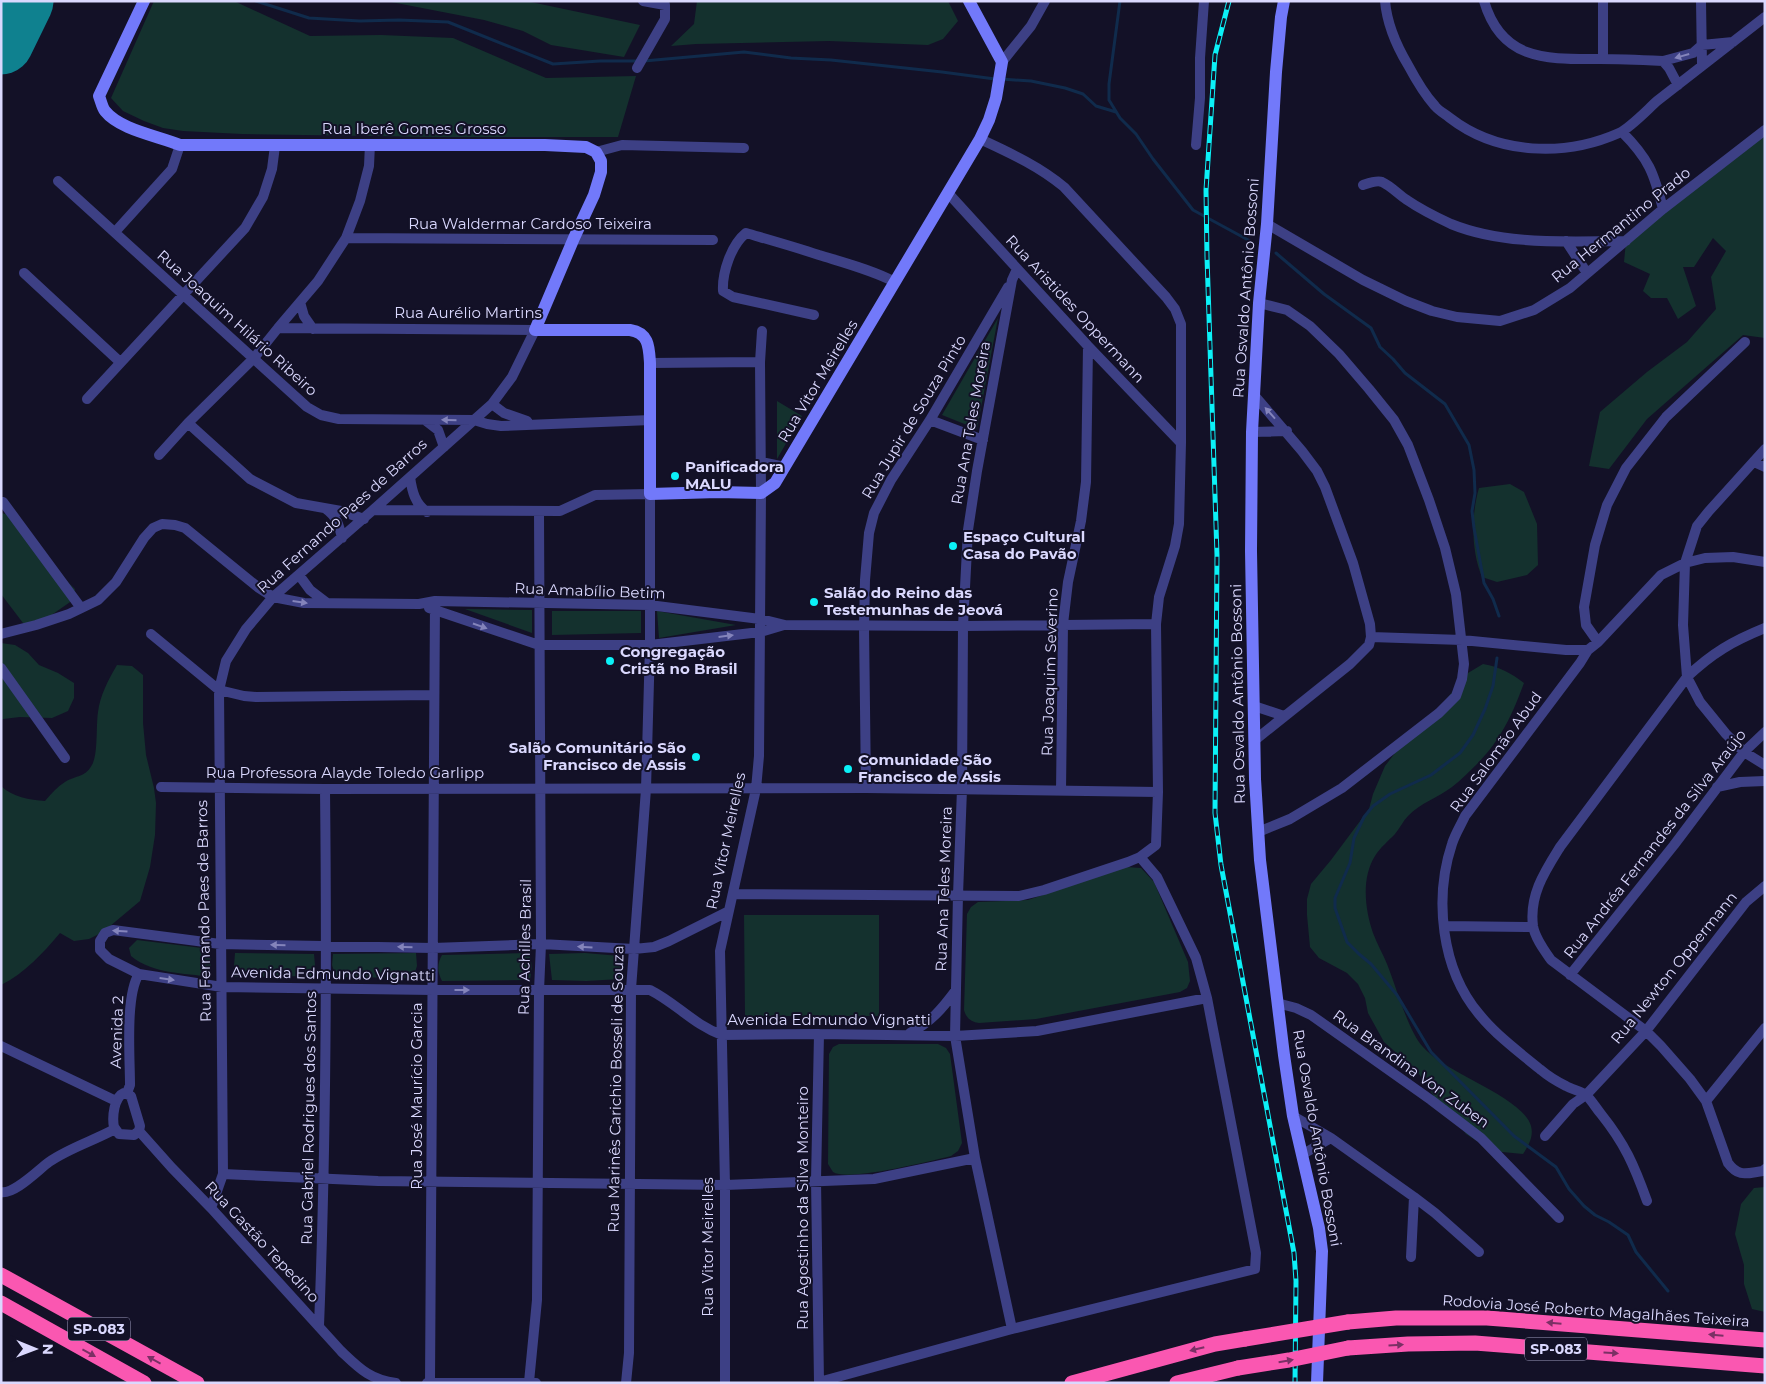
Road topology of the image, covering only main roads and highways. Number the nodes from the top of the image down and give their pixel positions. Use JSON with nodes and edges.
{"nodes":[{"id":1,"x":1,"y":1275,"type":"edge"},
{"id":2,"x":1,"y":1304,"type":"edge"},
{"id":3,"x":1765,"y":1340,"type":"edge"},
{"id":4,"x":1765,"y":1366,"type":"edge"},
{"id":5,"x":144,"y":1383,"type":"edge"},
{"id":6,"x":197,"y":1383,"type":"edge"},
{"id":7,"x":1072,"y":1383,"type":"edge"},
{"id":8,"x":1177,"y":1383,"type":"edge"}],
"edges":[{"from":6,"to":1,"type":"highway","number":"SP-083","one_way":true},
{"from":2,"to":5,"type":"highway","number":"SP-083","one_way":true},
{"from":3,"to":7,"type":"highway","name":"Rodovia José Roberto Magalhães Teixeira","number":"SP-083","one_way":true,"bridge":true},
{"from":8,"to":4,"type":"highway","number":"SP-083","one_way":true,"bridge":true}]}
